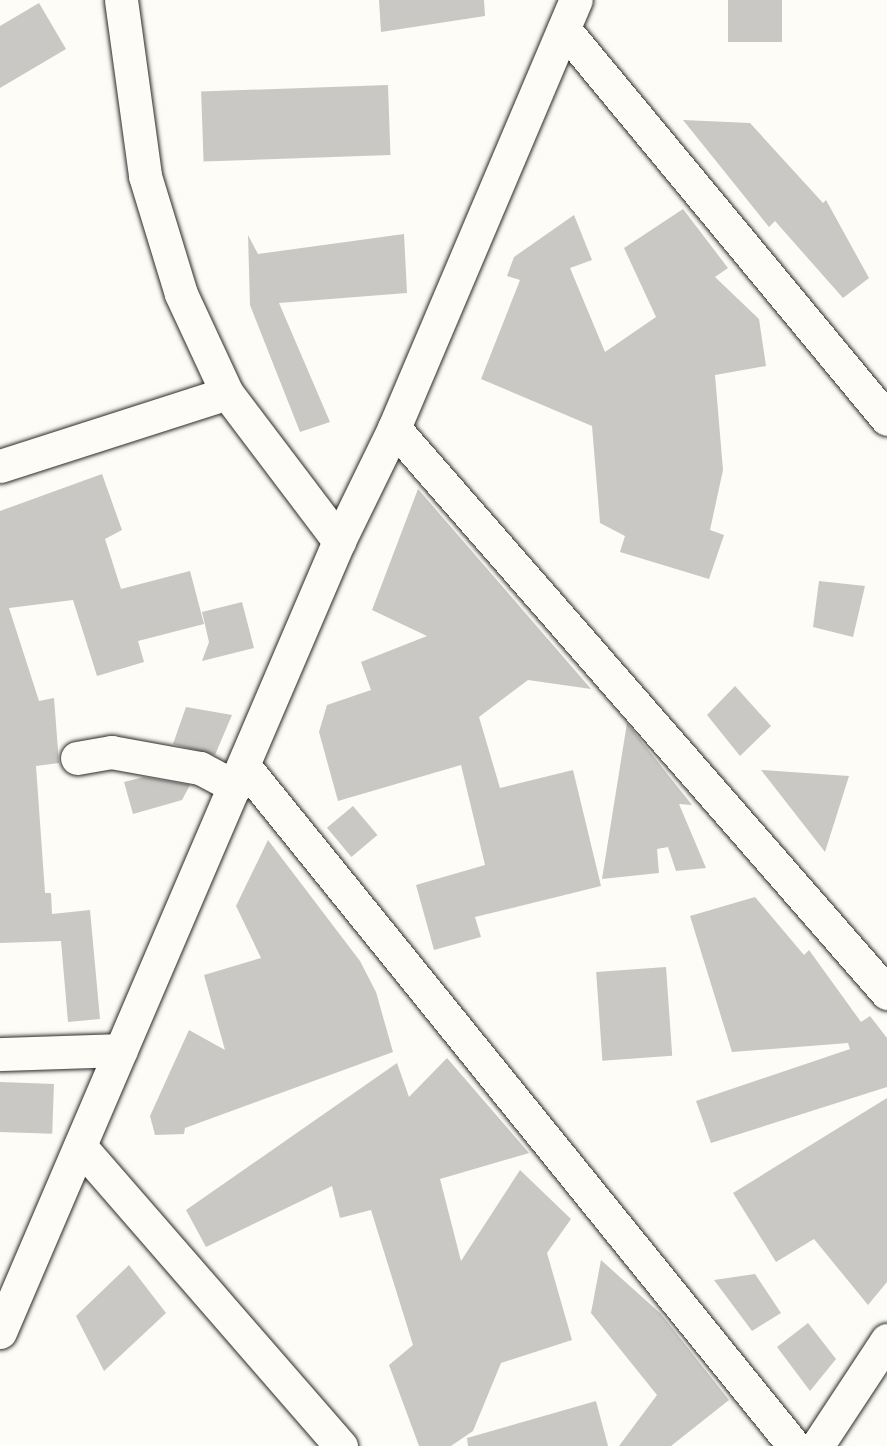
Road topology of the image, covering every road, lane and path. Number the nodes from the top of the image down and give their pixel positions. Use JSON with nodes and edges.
{"nodes":[{"id":1,"x":121,"y":0,"type":"edge"},
{"id":2,"x":570,"y":14,"type":"edge"},
{"id":3,"x":227,"y":393,"type":"junction"},
{"id":4,"x":887,"y":419,"type":"edge"},
{"id":5,"x":394,"y":428,"type":"junction"},
{"id":6,"x":0,"y":466,"type":"edge"},
{"id":7,"x":339,"y":541,"type":"junction"},
{"id":8,"x":77,"y":758,"type":"dead end"},
{"id":9,"x":239,"y":777,"type":"junction"},
{"id":10,"x":887,"y":993,"type":"edge"},
{"id":11,"x":121,"y":1050,"type":"junction"},
{"id":12,"x":0,"y":1054,"type":"edge"},
{"id":13,"x":80,"y":1146,"type":"junction"},
{"id":14,"x":0,"y":1332,"type":"edge"},
{"id":15,"x":887,"y":1340,"type":"edge"},
{"id":16,"x":341,"y":1446,"type":"edge"},
{"id":17,"x":794,"y":1446,"type":"edge"},
{"id":18,"x":817,"y":1446,"type":"edge"}],
"edges":[{"from":1,"to":3,"type":"street"},
{"from":2,"to":4,"type":"street"},
{"from":2,"to":5,"type":"street"},
{"from":3,"to":6,"type":"street"},
{"from":3,"to":7,"type":"street"},
{"from":5,"to":7,"type":"street"},
{"from":5,"to":10,"type":"street"},
{"from":7,"to":9,"type":"street"},
{"from":8,"to":9,"type":"street"},
{"from":9,"to":11,"type":"street"},
{"from":9,"to":17,"type":"street"},
{"from":11,"to":12,"type":"street"},
{"from":11,"to":13,"type":"street"},
{"from":13,"to":14,"type":"street"},
{"from":13,"to":16,"type":"street"},
{"from":15,"to":18,"type":"street"}]}
